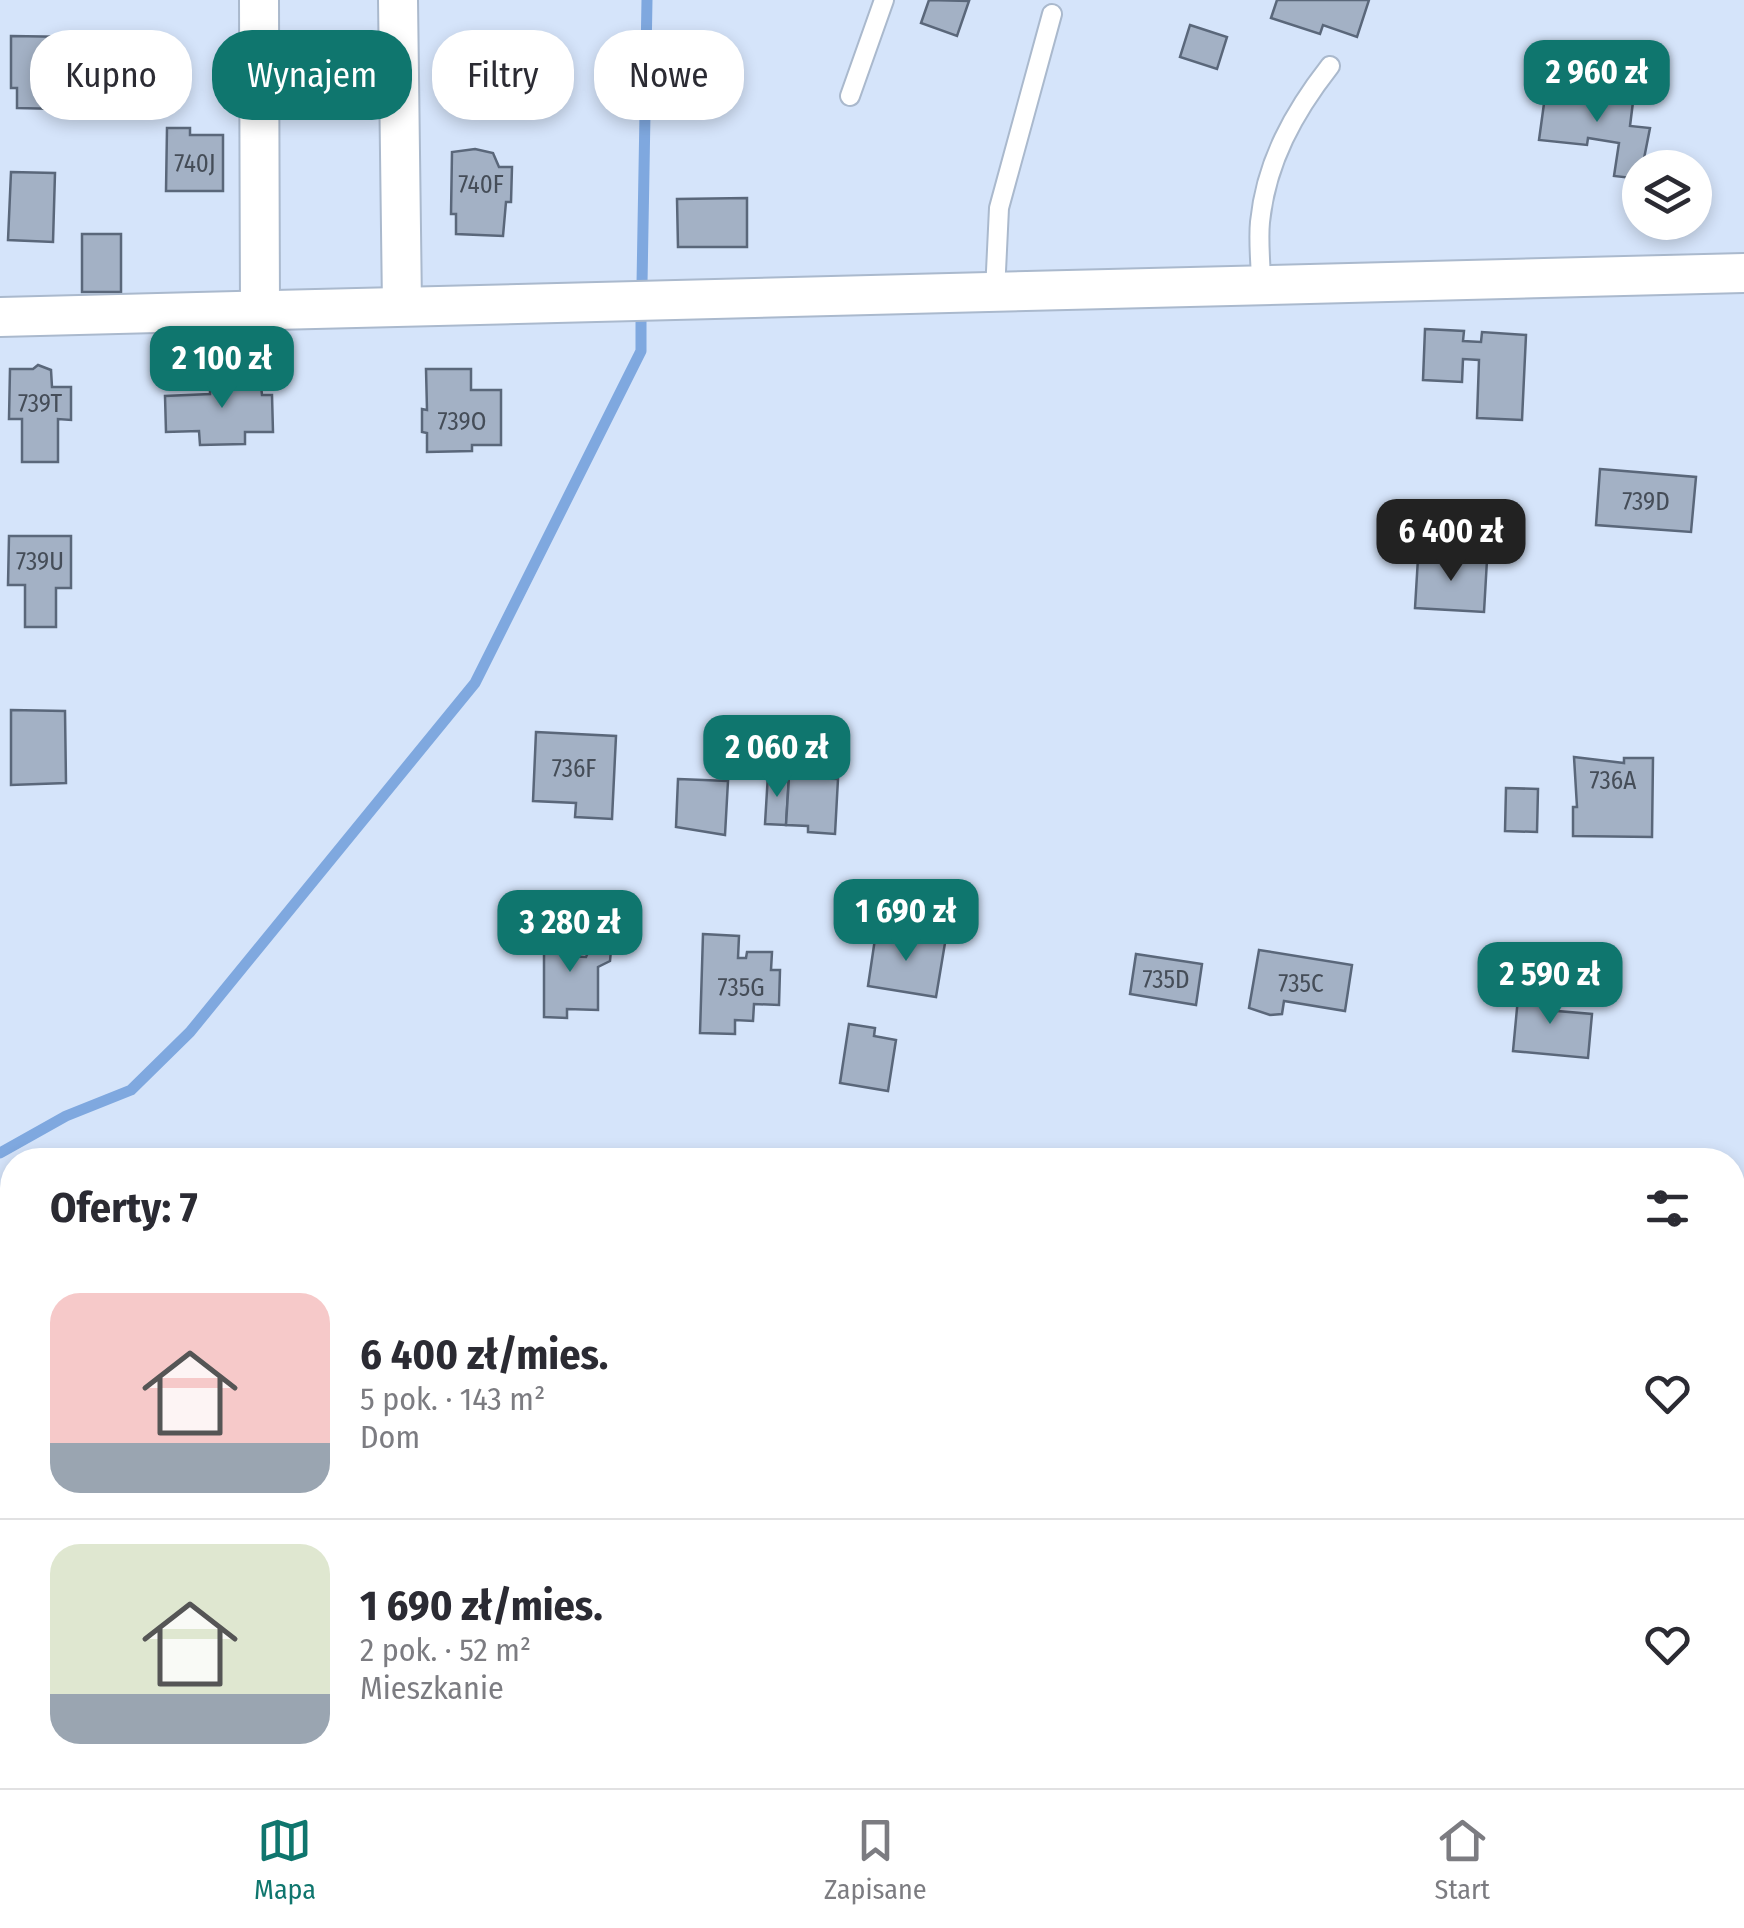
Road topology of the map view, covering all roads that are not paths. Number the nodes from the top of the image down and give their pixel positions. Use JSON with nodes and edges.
{"nodes":[{"id":1,"x":259,"y":0,"type":"edge"},
{"id":2,"x":398,"y":0,"type":"edge"},
{"id":3,"x":884,"y":0,"type":"edge"},
{"id":4,"x":1052,"y":14,"type":"dead end"},
{"id":5,"x":1330,"y":66,"type":"dead end"},
{"id":6,"x":850,"y":96,"type":"dead end"},
{"id":7,"x":1744,"y":273,"type":"edge"},
{"id":8,"x":1262,"y":285,"type":"junction"},
{"id":9,"x":995,"y":292,"type":"junction"},
{"id":10,"x":402,"y":306,"type":"junction"},
{"id":11,"x":260,"y":310,"type":"junction"},
{"id":12,"x":0,"y":317,"type":"edge"}],
"edges":[{"from":1,"to":11,"type":"street"},
{"from":2,"to":10,"type":"street"},
{"from":3,"to":6,"type":"lane"},
{"from":4,"to":9,"type":"lane"},
{"from":5,"to":8,"type":"lane"},
{"from":7,"to":8,"type":"street"},
{"from":8,"to":9,"type":"street"},
{"from":9,"to":10,"type":"street"},
{"from":10,"to":11,"type":"street"},
{"from":11,"to":12,"type":"street"}]}
